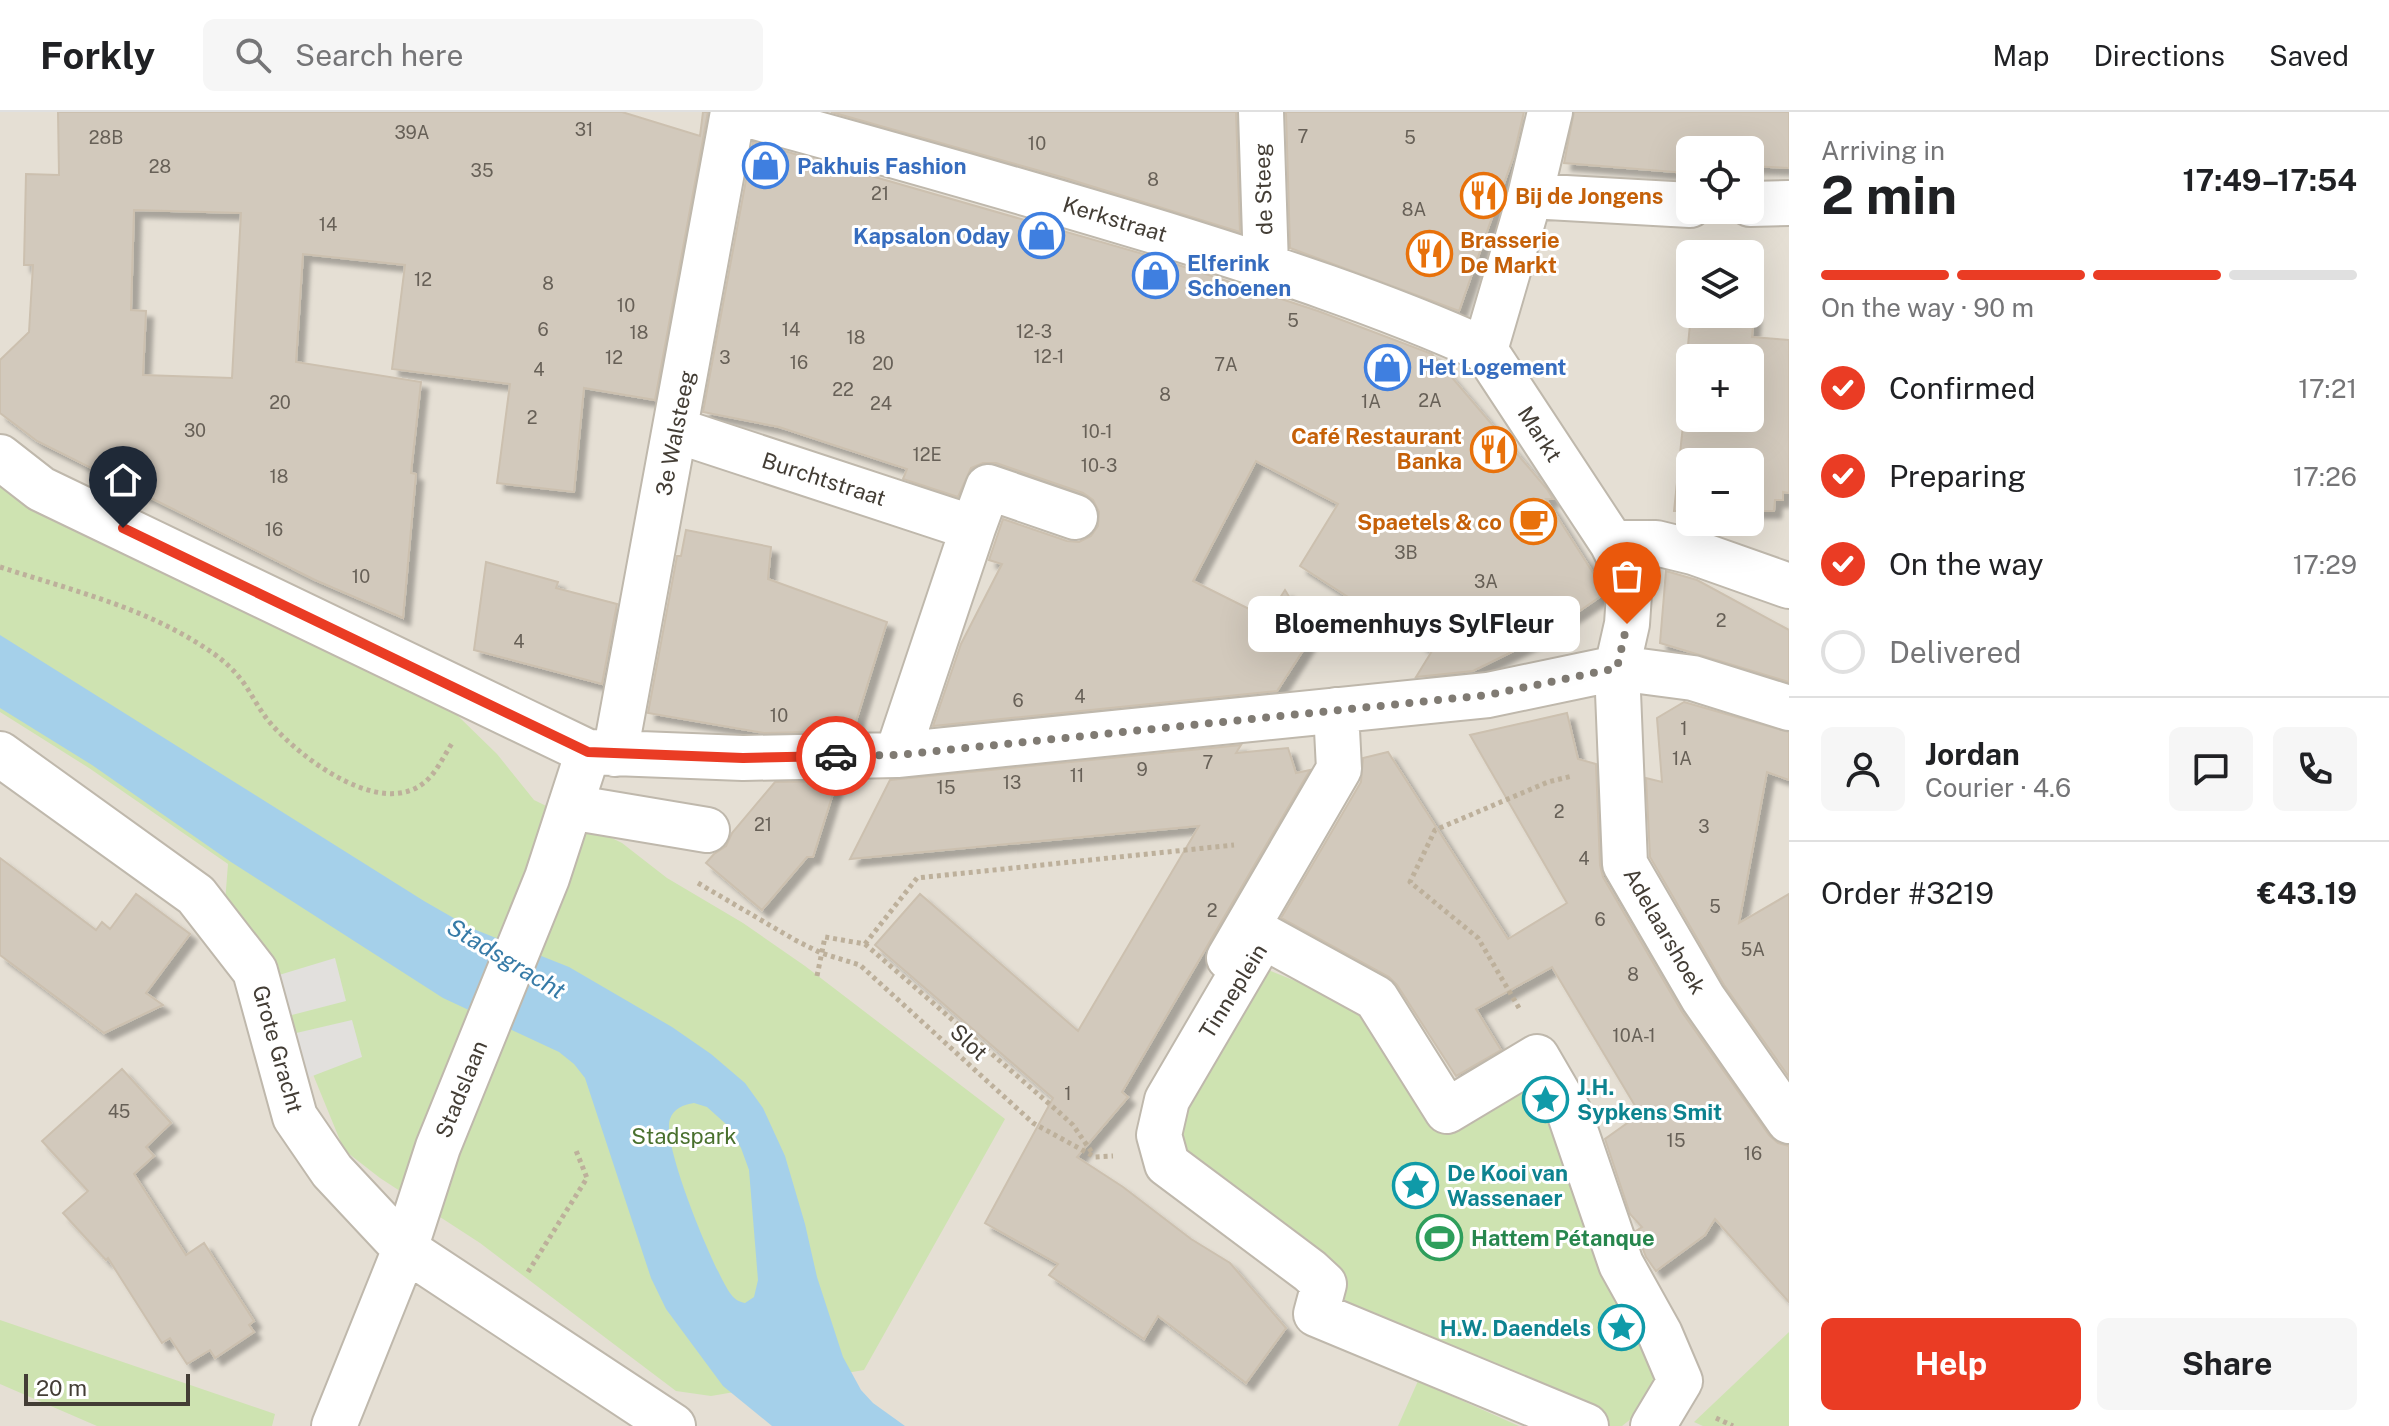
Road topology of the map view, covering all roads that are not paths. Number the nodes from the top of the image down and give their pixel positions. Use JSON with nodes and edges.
{"nodes":[{"id":1,"x":735,"y":112,"type":"edge"},
{"id":2,"x":1261,"y":112,"type":"edge"},
{"id":3,"x":1550,"y":112,"type":"edge"},
{"id":4,"x":1530,"y":196,"type":"junction"},
{"id":5,"x":1789,"y":203,"type":"edge"},
{"id":6,"x":1676,"y":204,"type":"edge"},
{"id":7,"x":1764,"y":204,"type":"edge"},
{"id":8,"x":1266,"y":266,"type":"junction"},
{"id":9,"x":1485,"y":350,"type":"junction"},
{"id":10,"x":675,"y":430,"type":"junction"},
{"id":11,"x":0,"y":457,"type":"edge"},
{"id":12,"x":1075,"y":517,"type":"dead end"},
{"id":13,"x":973,"y":528,"type":"junction"},
{"id":14,"x":1612,"y":543,"type":"junction"},
{"id":15,"x":1789,"y":586,"type":"edge"},
{"id":16,"x":1617,"y":668,"type":"junction"},
{"id":17,"x":1789,"y":708,"type":"edge"},
{"id":18,"x":1336,"y":710,"type":"junction"},
{"id":19,"x":601,"y":753,"type":"junction"},
{"id":20,"x":0,"y":754,"type":"edge"},
{"id":21,"x":897,"y":755,"type":"junction"},
{"id":22,"x":570,"y":807,"type":"junction"},
{"id":23,"x":707,"y":830,"type":"dead end"},
{"id":24,"x":1789,"y":1121,"type":"edge"},
{"id":25,"x":405,"y":1249,"type":"junction"},
{"id":26,"x":1319,"y":1295,"type":"junction"},
{"id":27,"x":334,"y":1426,"type":"edge"},
{"id":28,"x":673,"y":1426,"type":"edge"},
{"id":29,"x":1586,"y":1426,"type":"edge"},
{"id":30,"x":1653,"y":1426,"type":"edge"}],
"edges":[{"from":1,"to":8,"type":"street","name":"Kerkstraat"},
{"from":1,"to":10,"type":"street","name":"3e Walsteeg"},
{"from":2,"to":8,"type":"street","name":"de Steeg"},
{"from":3,"to":4,"type":"street"},
{"from":4,"to":6,"type":"street"},
{"from":4,"to":9,"type":"street"},
{"from":5,"to":7,"type":"street"},
{"from":8,"to":9,"type":"street","name":"Kerkstraat"},
{"from":9,"to":14,"type":"street","name":"Markt"},
{"from":10,"to":13,"type":"street","name":"Burchtstraat"},
{"from":10,"to":19,"type":"street","name":"3e Walsteeg"},
{"from":11,"to":19,"type":"street"},
{"from":12,"to":13,"type":"street"},
{"from":13,"to":21,"type":"street"},
{"from":14,"to":15,"type":"street"},
{"from":14,"to":16,"type":"street","name":"Markt"},
{"from":16,"to":17,"type":"street"},
{"from":16,"to":18,"type":"street"},
{"from":16,"to":24,"type":"street","name":"Adelaarshoek"},
{"from":18,"to":21,"type":"street"},
{"from":18,"to":26,"type":"street","name":"Tinneplein"},
{"from":19,"to":21,"type":"street"},
{"from":19,"to":22,"type":"street","name":"Stadslaan"},
{"from":20,"to":25,"type":"street","name":"Grote Gracht"},
{"from":22,"to":23,"type":"street"},
{"from":22,"to":25,"type":"street","name":"Stadslaan"},
{"from":25,"to":27,"type":"street","name":"Stadslaan"},
{"from":25,"to":28,"type":"street","name":"Grote Gracht"},
{"from":26,"to":29,"type":"street","name":"Tinneplein"},
{"from":26,"to":30,"type":"street","name":"Tinneplein"}]}
